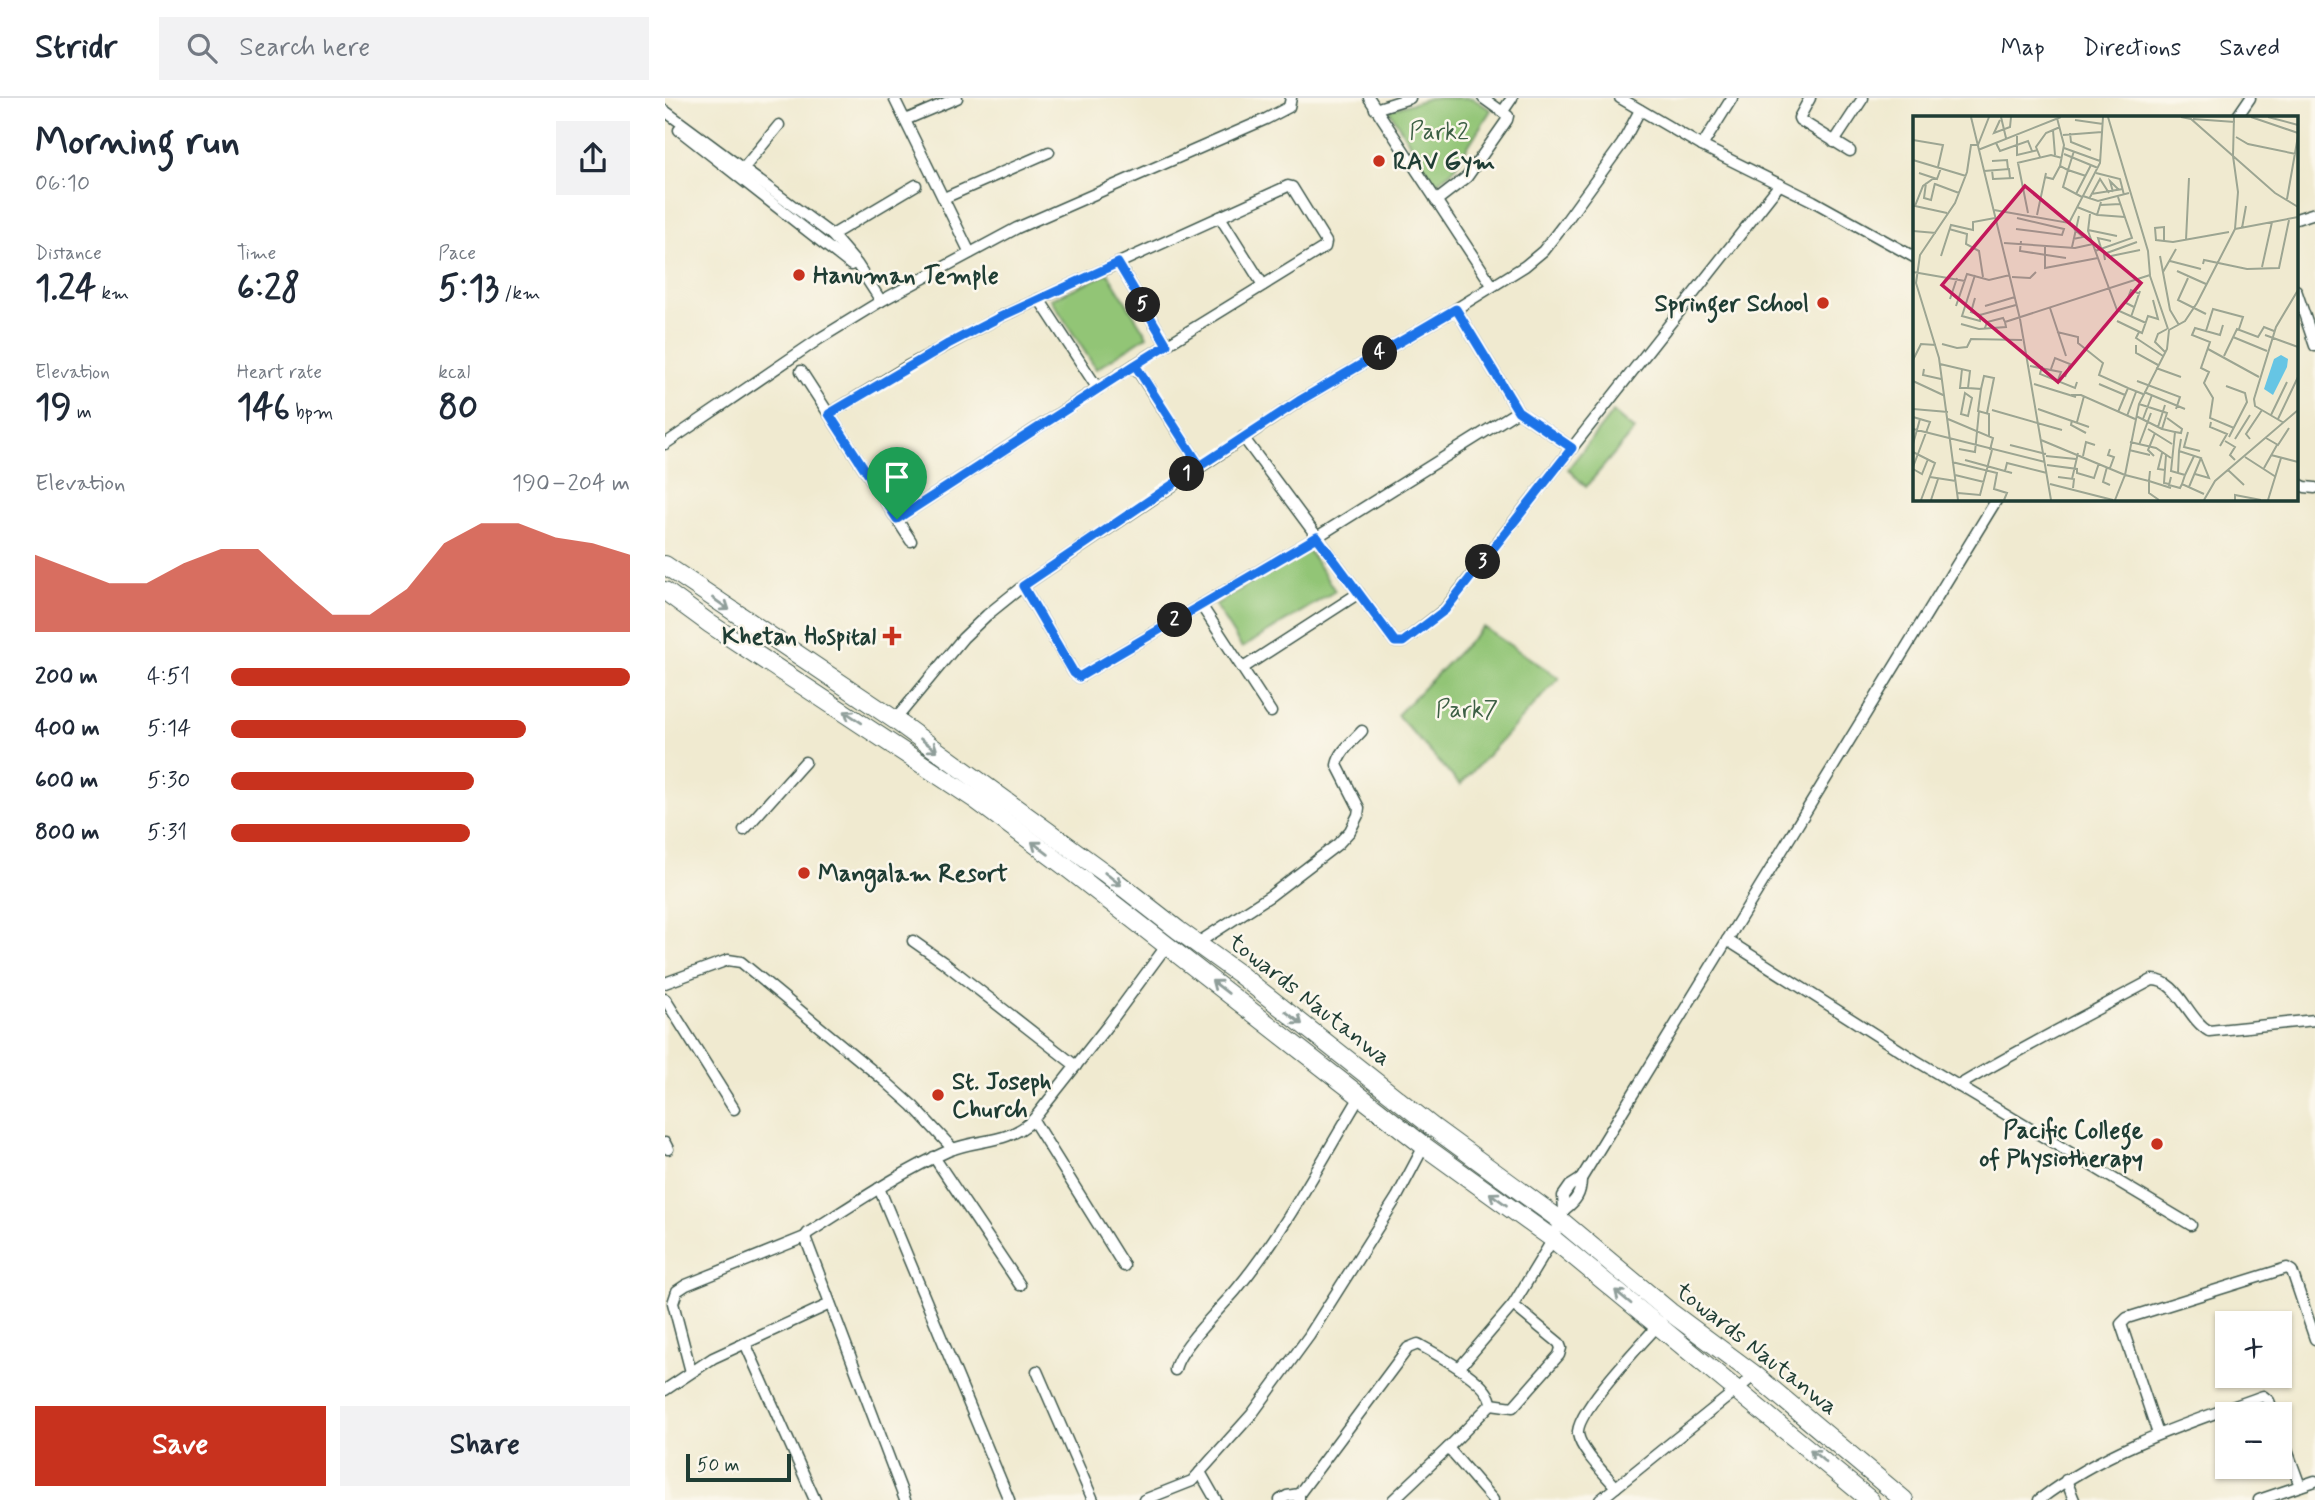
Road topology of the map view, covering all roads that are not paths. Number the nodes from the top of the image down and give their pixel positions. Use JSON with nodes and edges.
{"nodes":[{"id":1,"x":894,"y":98,"type":"edge"},
{"id":2,"x":957,"y":98,"type":"edge"},
{"id":3,"x":1291,"y":98,"type":"edge"},
{"id":4,"x":1369,"y":98,"type":"edge"},
{"id":5,"x":1410,"y":98,"type":"edge"},
{"id":6,"x":1483,"y":98,"type":"edge"},
{"id":7,"x":1512,"y":98,"type":"edge"},
{"id":8,"x":1620,"y":98,"type":"edge"},
{"id":9,"x":1732,"y":98,"type":"edge"},
{"id":10,"x":1810,"y":98,"type":"edge"},
{"id":11,"x":1863,"y":98,"type":"edge"},
{"id":12,"x":2250,"y":98,"type":"edge"},
{"id":13,"x":1375,"y":109,"type":"junction"},
{"id":14,"x":1640,"y":110,"type":"junction"},
{"id":15,"x":665,"y":111,"type":"edge"},
{"id":16,"x":1503,"y":111,"type":"junction"},
{"id":17,"x":2239,"y":116,"type":"edge"},
{"id":18,"x":665,"y":120,"type":"edge"},
{"id":19,"x":905,"y":120,"type":"junction"},
{"id":20,"x":779,"y":125,"type":"dead end"},
{"id":21,"x":1834,"y":142,"type":"junction"},
{"id":22,"x":1702,"y":146,"type":"junction"},
{"id":23,"x":1850,"y":151,"type":"dead end"},
{"id":24,"x":1049,"y":152,"type":"dead end"},
{"id":25,"x":743,"y":169,"type":"junction"},
{"id":26,"x":1780,"y":184,"type":"junction"},
{"id":27,"x":916,"y":185,"type":"dead end"},
{"id":28,"x":944,"y":198,"type":"junction"},
{"id":29,"x":1436,"y":201,"type":"junction"},
{"id":30,"x":2315,"y":213,"type":"edge"},
{"id":31,"x":1220,"y":217,"type":"junction"},
{"id":32,"x":2297,"y":219,"type":"edge"},
{"id":33,"x":832,"y":235,"type":"junction"},
{"id":34,"x":970,"y":253,"type":"junction"},
{"id":35,"x":1913,"y":256,"type":"edge"},
{"id":36,"x":1118,"y":263,"type":"junction"},
{"id":37,"x":864,"y":275,"type":"junction"},
{"id":38,"x":1263,"y":285,"type":"junction"},
{"id":39,"x":1492,"y":285,"type":"junction"},
{"id":40,"x":2297,"y":293,"type":"edge"},
{"id":41,"x":1039,"y":299,"type":"junction"},
{"id":42,"x":881,"y":300,"type":"junction"},
{"id":43,"x":1456,"y":309,"type":"junction"},
{"id":44,"x":1167,"y":345,"type":"junction"},
{"id":45,"x":2315,"y":346,"type":"edge"},
{"id":46,"x":1135,"y":365,"type":"junction"},
{"id":47,"x":801,"y":371,"type":"dead end"},
{"id":48,"x":1098,"y":388,"type":"junction"},
{"id":49,"x":1518,"y":411,"type":"junction"},
{"id":50,"x":829,"y":414,"type":"junction"},
{"id":51,"x":1243,"y":438,"type":"junction"},
{"id":52,"x":665,"y":444,"type":"edge"},
{"id":53,"x":1572,"y":448,"type":"junction"},
{"id":54,"x":1200,"y":466,"type":"junction"},
{"id":55,"x":2297,"y":483,"type":"edge"},
{"id":56,"x":2315,"y":488,"type":"edge"},
{"id":57,"x":1996,"y":500,"type":"edge"},
{"id":58,"x":897,"y":519,"type":"junction"},
{"id":59,"x":1317,"y":537,"type":"junction"},
{"id":60,"x":911,"y":541,"type":"dead end"},
{"id":61,"x":665,"y":565,"type":"edge"},
{"id":62,"x":1023,"y":586,"type":"junction"},
{"id":63,"x":665,"y":591,"type":"edge"},
{"id":64,"x":1359,"y":593,"type":"junction"},
{"id":65,"x":1201,"y":605,"type":"junction"},
{"id":66,"x":1243,"y":668,"type":"junction"},
{"id":67,"x":1271,"y":712,"type":"dead end"},
{"id":68,"x":895,"y":720,"type":"junction"},
{"id":69,"x":1362,"y":731,"type":"dead end"},
{"id":70,"x":805,"y":762,"type":"dead end"},
{"id":71,"x":744,"y":830,"type":"dead end"},
{"id":72,"x":1727,"y":940,"type":"junction"},
{"id":73,"x":913,"y":941,"type":"dead end"},
{"id":74,"x":1196,"y":944,"type":"junction"},
{"id":75,"x":1167,"y":945,"type":"junction"},
{"id":76,"x":665,"y":983,"type":"edge"},
{"id":77,"x":665,"y":999,"type":"edge"},
{"id":78,"x":2315,"y":1020,"type":"edge"},
{"id":79,"x":1076,"y":1066,"type":"junction"},
{"id":80,"x":1958,"y":1086,"type":"junction"},
{"id":81,"x":1360,"y":1096,"type":"junction"},
{"id":82,"x":734,"y":1109,"type":"dead end"},
{"id":83,"x":1033,"y":1120,"type":"junction"},
{"id":84,"x":1424,"y":1146,"type":"junction"},
{"id":85,"x":953,"y":1149,"type":"junction"},
{"id":86,"x":934,"y":1157,"type":"junction"},
{"id":87,"x":879,"y":1188,"type":"junction"},
{"id":88,"x":1562,"y":1215,"type":"junction"},
{"id":89,"x":2191,"y":1225,"type":"dead end"},
{"id":90,"x":805,"y":1237,"type":"junction"},
{"id":91,"x":1553,"y":1239,"type":"junction"},
{"id":92,"x":1123,"y":1266,"type":"dead end"},
{"id":93,"x":1020,"y":1285,"type":"dead end"},
{"id":94,"x":830,"y":1304,"type":"junction"},
{"id":95,"x":1513,"y":1305,"type":"junction"},
{"id":96,"x":1670,"y":1311,"type":"junction"},
{"id":97,"x":1658,"y":1325,"type":"junction"},
{"id":98,"x":2315,"y":1339,"type":"edge"},
{"id":99,"x":745,"y":1343,"type":"junction"},
{"id":100,"x":1459,"y":1368,"type":"junction"},
{"id":101,"x":1175,"y":1370,"type":"dead end"},
{"id":102,"x":1037,"y":1371,"type":"dead end"},
{"id":103,"x":691,"y":1372,"type":"junction"},
{"id":104,"x":1755,"y":1375,"type":"junction"},
{"id":105,"x":665,"y":1390,"type":"edge"},
{"id":106,"x":1737,"y":1390,"type":"junction"},
{"id":107,"x":2246,"y":1402,"type":"edge"},
{"id":108,"x":2269,"y":1402,"type":"edge"},
{"id":109,"x":1490,"y":1404,"type":"junction"},
{"id":110,"x":2215,"y":1413,"type":"edge"},
{"id":111,"x":2158,"y":1434,"type":"junction"},
{"id":112,"x":1448,"y":1448,"type":"junction"},
{"id":113,"x":2292,"y":1464,"type":"edge"},
{"id":114,"x":1200,"y":1472,"type":"junction"},
{"id":115,"x":2066,"y":1480,"type":"junction"},
{"id":116,"x":2315,"y":1481,"type":"edge"},
{"id":117,"x":2300,"y":1486,"type":"junction"},
{"id":118,"x":1616,"y":1487,"type":"junction"},
{"id":119,"x":1299,"y":1497,"type":"edge"},
{"id":120,"x":815,"y":1500,"type":"edge"},
{"id":121,"x":905,"y":1500,"type":"edge"},
{"id":122,"x":1009,"y":1500,"type":"edge"},
{"id":123,"x":1093,"y":1500,"type":"edge"},
{"id":124,"x":1144,"y":1500,"type":"edge"},
{"id":125,"x":1216,"y":1500,"type":"edge"},
{"id":126,"x":1280,"y":1500,"type":"edge"},
{"id":127,"x":1393,"y":1500,"type":"edge"},
{"id":128,"x":1493,"y":1500,"type":"edge"},
{"id":129,"x":1600,"y":1500,"type":"edge"},
{"id":130,"x":1870,"y":1500,"type":"edge"},
{"id":131,"x":1904,"y":1500,"type":"edge"},
{"id":132,"x":2039,"y":1500,"type":"edge"},
{"id":133,"x":2074,"y":1500,"type":"edge"},
{"id":134,"x":2259,"y":1500,"type":"edge"}],
"edges":[{"from":1,"to":19,"type":"street"},
{"from":2,"to":19,"type":"street"},
{"from":3,"to":34,"type":"street"},
{"from":4,"to":13,"type":"street"},
{"from":5,"to":13,"type":"street"},
{"from":6,"to":16,"type":"street"},
{"from":7,"to":16,"type":"street"},
{"from":8,"to":14,"type":"street"},
{"from":9,"to":22,"type":"street"},
{"from":10,"to":21,"type":"street"},
{"from":11,"to":21,"type":"street"},
{"from":12,"to":17,"type":"street"},
{"from":13,"to":29,"type":"street"},
{"from":14,"to":22,"type":"street"},
{"from":14,"to":39,"type":"street"},
{"from":15,"to":25,"type":"street"},
{"from":16,"to":29,"type":"street"},
{"from":18,"to":37,"type":"street"},
{"from":19,"to":28,"type":"street"},
{"from":20,"to":25,"type":"street"},
{"from":21,"to":23,"type":"street"},
{"from":22,"to":26,"type":"street"},
{"from":24,"to":28,"type":"street"},
{"from":25,"to":33,"type":"street"},
{"from":26,"to":35,"type":"street"},
{"from":26,"to":53,"type":"street"},
{"from":27,"to":33,"type":"street"},
{"from":28,"to":34,"type":"street"},
{"from":29,"to":39,"type":"street"},
{"from":30,"to":32,"type":"street"},
{"from":31,"to":36,"type":"street"},
{"from":31,"to":38,"type":"street"},
{"from":31,"to":38,"type":"street"},
{"from":33,"to":37,"type":"street"},
{"from":34,"to":42,"type":"street"},
{"from":36,"to":41,"type":"street"},
{"from":36,"to":44,"type":"street"},
{"from":37,"to":42,"type":"street"},
{"from":38,"to":44,"type":"street"},
{"from":39,"to":43,"type":"street"},
{"from":40,"to":45,"type":"street"},
{"from":41,"to":48,"type":"street"},
{"from":41,"to":50,"type":"street"},
{"from":42,"to":52,"type":"street"},
{"from":43,"to":49,"type":"street"},
{"from":43,"to":51,"type":"street"},
{"from":44,"to":46,"type":"street"},
{"from":46,"to":48,"type":"street"},
{"from":46,"to":54,"type":"street"},
{"from":47,"to":50,"type":"street"},
{"from":48,"to":58,"type":"street"},
{"from":49,"to":53,"type":"street"},
{"from":49,"to":59,"type":"street"},
{"from":50,"to":58,"type":"street"},
{"from":51,"to":54,"type":"street"},
{"from":51,"to":59,"type":"street"},
{"from":53,"to":64,"type":"street"},
{"from":54,"to":62,"type":"street"},
{"from":55,"to":56,"type":"street"},
{"from":57,"to":72,"type":"street"},
{"from":58,"to":60,"type":"street"},
{"from":59,"to":64,"type":"street"},
{"from":59,"to":65,"type":"street"},
{"from":61,"to":68,"type":"main road","name":"towards Nautanwa","one_way":true},
{"from":62,"to":65,"type":"street"},
{"from":62,"to":68,"type":"street"},
{"from":75,"to":63,"type":"main road","one_way":true},
{"from":64,"to":66,"type":"street"},
{"from":65,"to":66,"type":"street"},
{"from":66,"to":67,"type":"street"},
{"from":68,"to":74,"type":"main road","name":"towards Nautanwa","one_way":true},
{"from":69,"to":74,"type":"street"},
{"from":70,"to":71,"type":"street"},
{"from":72,"to":80,"type":"street"},
{"from":72,"to":88,"type":"street"},
{"from":73,"to":79,"type":"street"},
{"from":74,"to":88,"type":"main road","name":"towards Nautanwa","one_way":true},
{"from":75,"to":79,"type":"street"},
{"from":81,"to":75,"type":"main road","one_way":true},
{"from":76,"to":85,"type":"street"},
{"from":77,"to":82,"type":"street"},
{"from":78,"to":80,"type":"street"},
{"from":79,"to":83,"type":"street"},
{"from":80,"to":89,"type":"street"},
{"from":81,"to":84,"type":"main road"},
{"from":81,"to":101,"type":"street"},
{"from":83,"to":85,"type":"street"},
{"from":83,"to":92,"type":"street"},
{"from":91,"to":84,"type":"main road","one_way":true},
{"from":84,"to":114,"type":"street"},
{"from":85,"to":86,"type":"street"},
{"from":86,"to":87,"type":"street"},
{"from":86,"to":93,"type":"street"},
{"from":87,"to":90,"type":"street"},
{"from":87,"to":122,"type":"street"},
{"from":88,"to":91,"type":"street"},
{"from":88,"to":96,"type":"main road","name":"towards Nautanwa"},
{"from":90,"to":94,"type":"street"},
{"from":90,"to":103,"type":"street"},
{"from":91,"to":95,"type":"street"},
{"from":97,"to":91,"type":"main road","one_way":true},
{"from":94,"to":99,"type":"street"},
{"from":94,"to":121,"type":"street"},
{"from":95,"to":100,"type":"street"},
{"from":95,"to":109,"type":"street"},
{"from":96,"to":97,"type":"street"},
{"from":96,"to":104,"type":"main road","name":"towards Nautanwa"},
{"from":97,"to":106,"type":"main road"},
{"from":97,"to":118,"type":"street"},
{"from":98,"to":111,"type":"street"},
{"from":99,"to":103,"type":"street"},
{"from":99,"to":120,"type":"street"},
{"from":100,"to":109,"type":"street"},
{"from":100,"to":119,"type":"street"},
{"from":102,"to":123,"type":"street"},
{"from":103,"to":105,"type":"street"},
{"from":104,"to":106,"type":"street"},
{"from":104,"to":131,"type":"main road","name":"towards Nautanwa"},
{"from":106,"to":118,"type":"street"},
{"from":130,"to":106,"type":"main road","one_way":true},
{"from":107,"to":108,"type":"street"},
{"from":109,"to":112,"type":"street"},
{"from":110,"to":111,"type":"street"},
{"from":111,"to":115,"type":"street"},
{"from":112,"to":127,"type":"street"},
{"from":112,"to":128,"type":"street"},
{"from":113,"to":117,"type":"street"},
{"from":114,"to":124,"type":"street"},
{"from":114,"to":125,"type":"street"},
{"from":115,"to":132,"type":"street"},
{"from":115,"to":133,"type":"street"},
{"from":116,"to":117,"type":"street"},
{"from":117,"to":134,"type":"street"},
{"from":118,"to":129,"type":"street"},
{"from":119,"to":126,"type":"street"}]}
